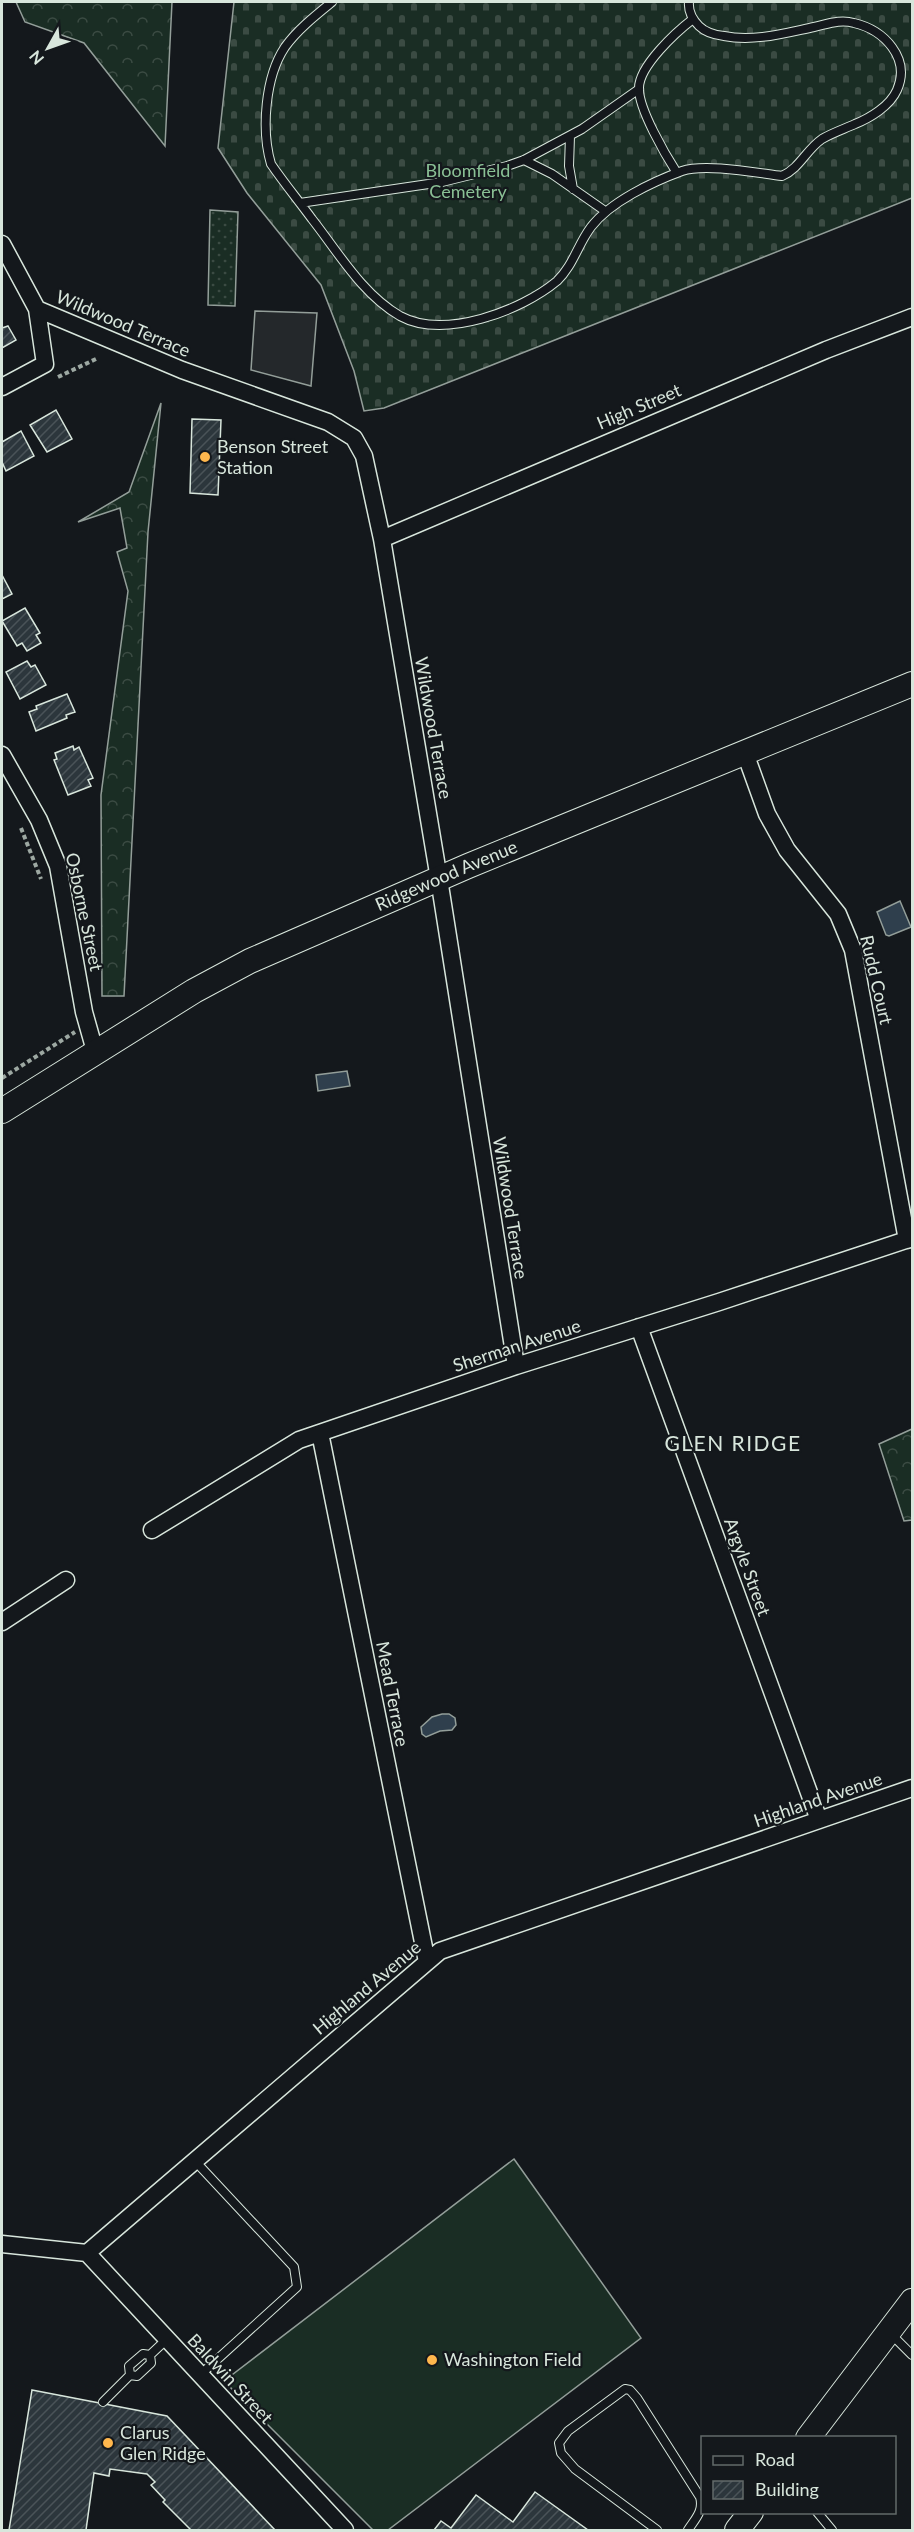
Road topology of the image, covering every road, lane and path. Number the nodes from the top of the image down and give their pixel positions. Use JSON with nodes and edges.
{"nodes":[{"id":1,"x":332,"y":2,"type":"edge"},
{"id":2,"x":689,"y":2,"type":"edge"},
{"id":3,"x":693,"y":19,"type":"junction"},
{"id":4,"x":639,"y":89,"type":"junction"},
{"id":5,"x":570,"y":135,"type":"junction"},
{"id":6,"x":524,"y":160,"type":"junction"},
{"id":7,"x":677,"y":174,"type":"junction"},
{"id":8,"x":573,"y":189,"type":"junction"},
{"id":9,"x":300,"y":203,"type":"junction"},
{"id":10,"x":605,"y":211,"type":"junction"},
{"id":11,"x":2,"y":244,"type":"edge"},
{"id":12,"x":37,"y":309,"type":"junction"},
{"id":13,"x":912,"y":317,"type":"edge"},
{"id":14,"x":2,"y":387,"type":"edge"},
{"id":15,"x":382,"y":538,"type":"junction"},
{"id":16,"x":912,"y":684,"type":"edge"},
{"id":17,"x":745,"y":753,"type":"junction"},
{"id":18,"x":2,"y":758,"type":"edge"},
{"id":19,"x":19,"y":823,"type":"dead end"},
{"id":20,"x":439,"y":879,"type":"junction"},
{"id":21,"x":43,"y":882,"type":"dead end"},
{"id":22,"x":73,"y":1021,"type":"dead end"},
{"id":23,"x":104,"y":1046,"type":"junction"},
{"id":24,"x":2,"y":1078,"type":"edge"},
{"id":25,"x":2,"y":1111,"type":"edge"},
{"id":26,"x":910,"y":1239,"type":"edge"},
{"id":27,"x":639,"y":1328,"type":"junction"},
{"id":28,"x":516,"y":1366,"type":"junction"},
{"id":29,"x":320,"y":1433,"type":"junction"},
{"id":30,"x":152,"y":1530,"type":"dead end"},
{"id":31,"x":66,"y":1580,"type":"dead end"},
{"id":32,"x":2,"y":1622,"type":"edge"},
{"id":33,"x":912,"y":1788,"type":"edge"},
{"id":34,"x":819,"y":1820,"type":"junction"},
{"id":35,"x":427,"y":1962,"type":"junction"},
{"id":36,"x":195,"y":2161,"type":"junction"},
{"id":37,"x":2,"y":2244,"type":"edge"},
{"id":38,"x":87,"y":2253,"type":"junction"},
{"id":39,"x":912,"y":2301,"type":"edge"},
{"id":40,"x":889,"y":2332,"type":"junction"},
{"id":41,"x":167,"y":2339,"type":"junction"},
{"id":42,"x":912,"y":2355,"type":"edge"},
{"id":43,"x":200,"y":2375,"type":"junction"},
{"id":44,"x":103,"y":2402,"type":"dead end"},
{"id":45,"x":810,"y":2436,"type":"edge"},
{"id":46,"x":701,"y":2501,"type":"edge"},
{"id":47,"x":701,"y":2508,"type":"edge"},
{"id":48,"x":749,"y":2514,"type":"edge"},
{"id":49,"x":819,"y":2514,"type":"edge"},
{"id":50,"x":345,"y":2530,"type":"edge"},
{"id":51,"x":657,"y":2530,"type":"edge"},
{"id":52,"x":688,"y":2530,"type":"edge"},
{"id":53,"x":737,"y":2530,"type":"edge"},
{"id":54,"x":832,"y":2530,"type":"edge"}],
"edges":[{"from":1,"to":9,"type":"lane"},
{"from":2,"to":3,"type":"lane"},
{"from":3,"to":4,"type":"lane"},
{"from":3,"to":7,"type":"lane"},
{"from":4,"to":5,"type":"lane"},
{"from":4,"to":7,"type":"lane"},
{"from":5,"to":6,"type":"lane"},
{"from":5,"to":8,"type":"lane"},
{"from":6,"to":8,"type":"lane"},
{"from":6,"to":9,"type":"lane"},
{"from":7,"to":10,"type":"lane"},
{"from":8,"to":10,"type":"lane"},
{"from":9,"to":10,"type":"lane"},
{"from":11,"to":12,"type":"street"},
{"from":12,"to":14,"type":"street"},
{"from":12,"to":15,"type":"street","name":"Wildwood Terrace"},
{"from":13,"to":15,"type":"street","name":"High Street"},
{"from":15,"to":20,"type":"street","name":"Wildwood Terrace"},
{"from":16,"to":17,"type":"street","name":"Ridgewood Avenue"},
{"from":17,"to":20,"type":"street","name":"Ridgewood Avenue"},
{"from":17,"to":26,"type":"street","name":"Rudd Court"},
{"from":18,"to":23,"type":"street","name":"Osborne Street"},
{"from":19,"to":21,"type":"path"},
{"from":20,"to":23,"type":"street","name":"Ridgewood Avenue"},
{"from":20,"to":28,"type":"street","name":"Wildwood Terrace"},
{"from":22,"to":24,"type":"path"},
{"from":23,"to":25,"type":"street","name":"Ridgewood Avenue"},
{"from":26,"to":27,"type":"street","name":"Sherman Avenue"},
{"from":27,"to":28,"type":"street","name":"Sherman Avenue"},
{"from":27,"to":34,"type":"street","name":"Argyle Street"},
{"from":28,"to":29,"type":"street","name":"Sherman Avenue"},
{"from":29,"to":30,"type":"street","name":"Sherman Avenue"},
{"from":29,"to":35,"type":"street","name":"Mead Terrace"},
{"from":31,"to":32,"type":"street"},
{"from":33,"to":34,"type":"street","name":"Highland Avenue"},
{"from":34,"to":35,"type":"street","name":"Highland Avenue"},
{"from":35,"to":36,"type":"street","name":"Highland Avenue"},
{"from":36,"to":38,"type":"street","name":"Highland Avenue"},
{"from":36,"to":43,"type":"lane"},
{"from":37,"to":38,"type":"street"},
{"from":38,"to":41,"type":"street","name":"Baldwin Street"},
{"from":39,"to":40,"type":"street"},
{"from":40,"to":42,"type":"lane"},
{"from":40,"to":45,"type":"street"},
{"from":41,"to":43,"type":"street","name":"Baldwin Street"},
{"from":41,"to":44,"type":"lane"},
{"from":43,"to":50,"type":"street","name":"Baldwin Street"},
{"from":46,"to":51,"type":"lane"},
{"from":47,"to":52,"type":"lane"},
{"from":48,"to":53,"type":"street"},
{"from":49,"to":54,"type":"lane"}]}
